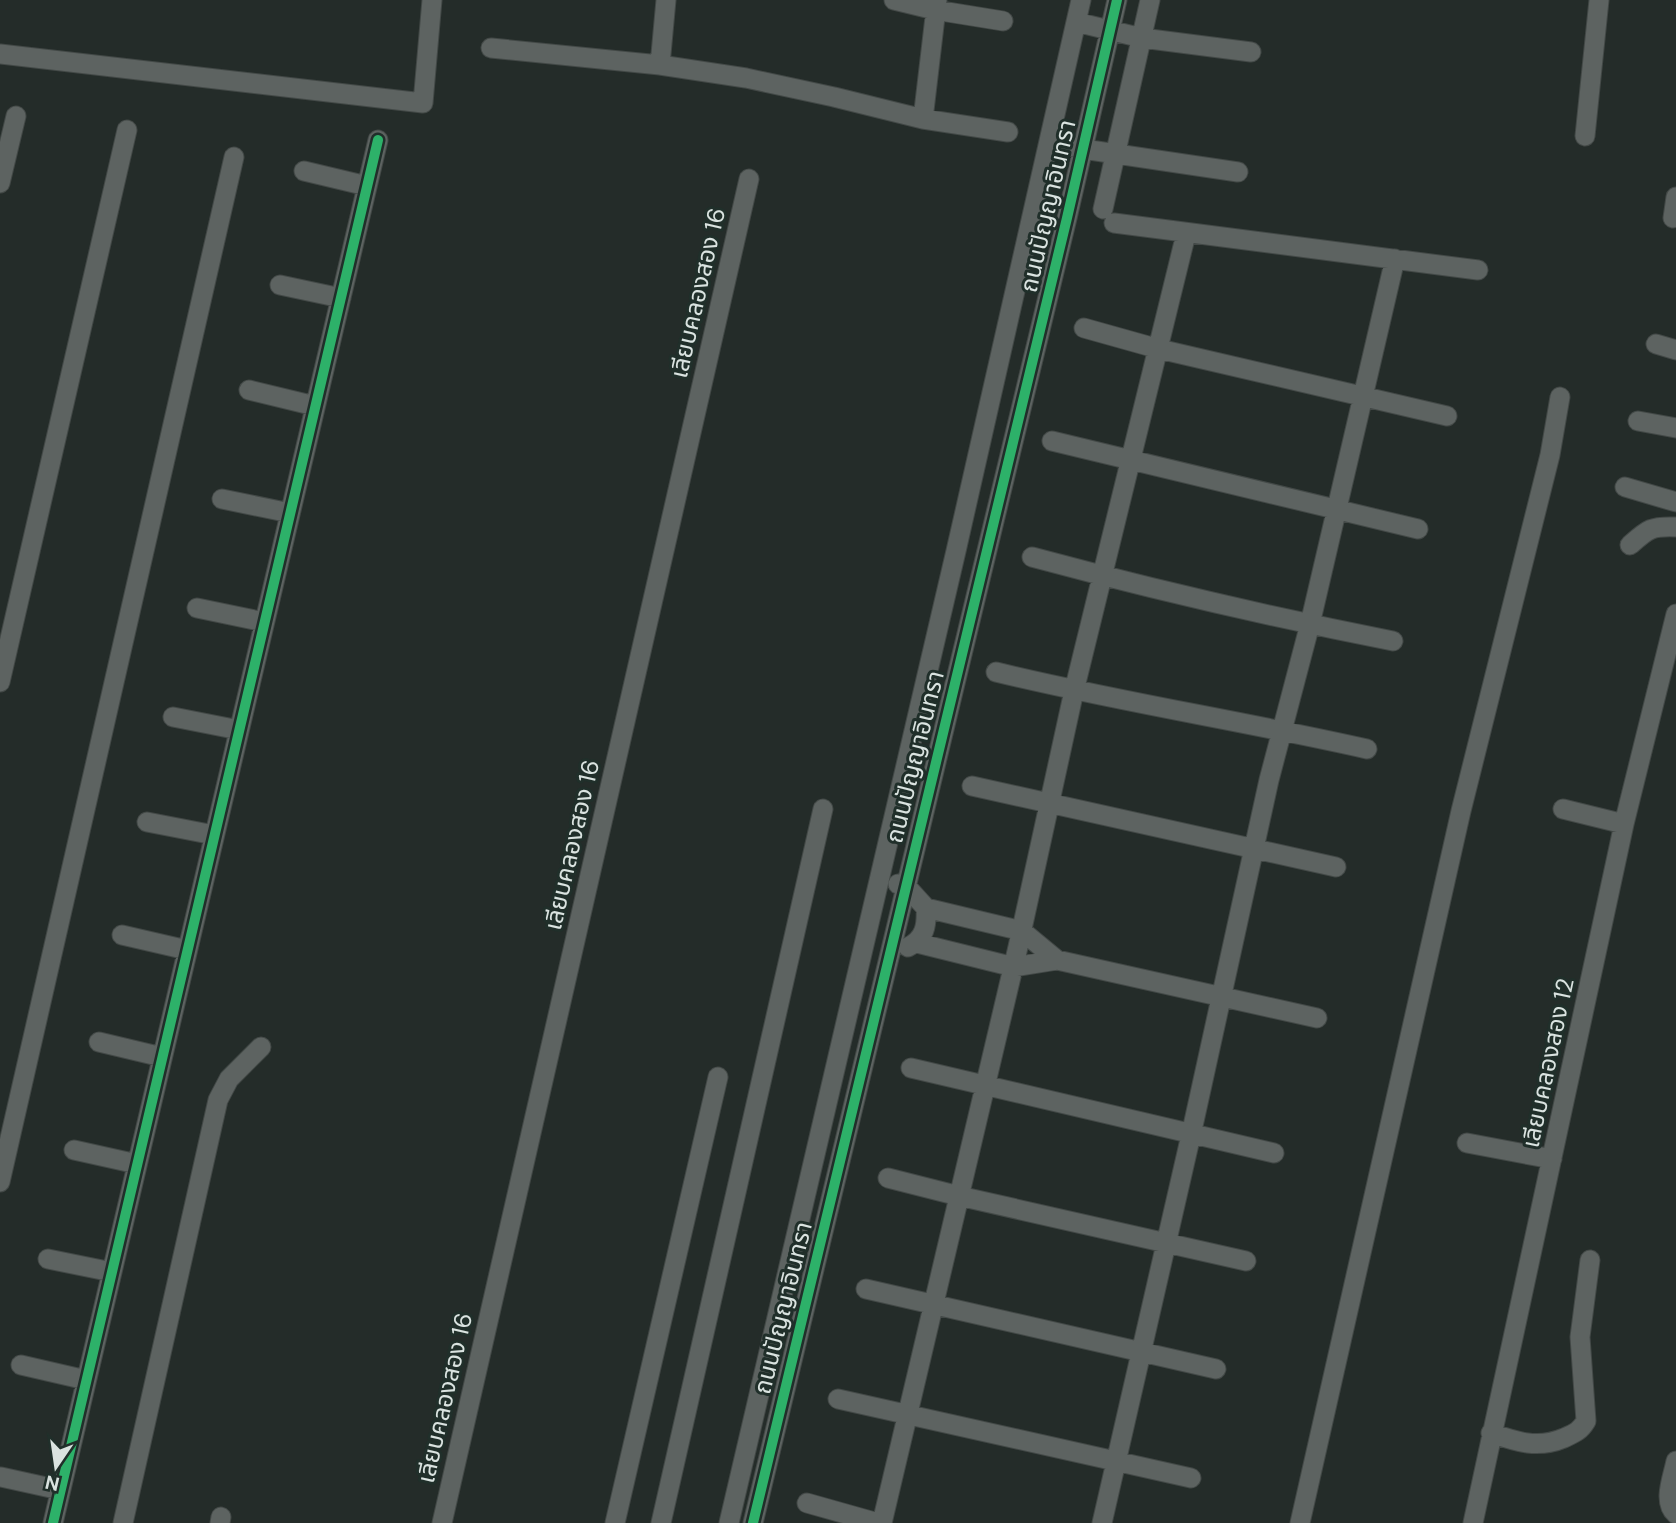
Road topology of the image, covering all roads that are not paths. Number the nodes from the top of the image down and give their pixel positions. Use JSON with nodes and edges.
{"nodes":[{"id":1,"x":432,"y":0,"type":"edge"},
{"id":2,"x":666,"y":0,"type":"edge"},
{"id":3,"x":894,"y":0,"type":"edge"},
{"id":4,"x":1081,"y":0,"type":"edge"},
{"id":5,"x":1117,"y":0,"type":"edge"},
{"id":6,"x":1150,"y":0,"type":"edge"},
{"id":7,"x":1599,"y":0,"type":"edge"},
{"id":8,"x":936,"y":5,"type":"edge"},
{"id":9,"x":1003,"y":20,"type":"dead end"},
{"id":10,"x":1076,"y":22,"type":"junction"},
{"id":11,"x":1110,"y":31,"type":"junction"},
{"id":12,"x":1143,"y":38,"type":"junction"},
{"id":13,"x":491,"y":48,"type":"dead end"},
{"id":14,"x":1251,"y":52,"type":"dead end"},
{"id":15,"x":0,"y":54,"type":"edge"},
{"id":16,"x":660,"y":65,"type":"junction"},
{"id":17,"x":16,"y":116,"type":"dead end"},
{"id":18,"x":923,"y":119,"type":"junction"},
{"id":19,"x":127,"y":130,"type":"dead end"},
{"id":20,"x":1008,"y":131,"type":"dead end"},
{"id":21,"x":1585,"y":136,"type":"dead end"},
{"id":22,"x":378,"y":140,"type":"dead end"},
{"id":23,"x":1049,"y":142,"type":"junction"},
{"id":24,"x":1083,"y":149,"type":"junction"},
{"id":25,"x":1115,"y":154,"type":"junction"},
{"id":26,"x":234,"y":157,"type":"dead end"},
{"id":27,"x":304,"y":171,"type":"dead end"},
{"id":28,"x":1238,"y":172,"type":"dead end"},
{"id":29,"x":749,"y":179,"type":"dead end"},
{"id":30,"x":0,"y":183,"type":"edge"},
{"id":31,"x":367,"y":186,"type":"junction"},
{"id":32,"x":1676,"y":197,"type":"edge"},
{"id":33,"x":1673,"y":218,"type":"dead end"},
{"id":34,"x":1186,"y":233,"type":"junction"},
{"id":35,"x":1395,"y":259,"type":"junction"},
{"id":36,"x":1478,"y":270,"type":"dead end"},
{"id":37,"x":280,"y":285,"type":"dead end"},
{"id":38,"x":341,"y":298,"type":"junction"},
{"id":39,"x":1084,"y":328,"type":"dead end"},
{"id":40,"x":1656,"y":344,"type":"dead end"},
{"id":41,"x":1159,"y":349,"type":"junction"},
{"id":42,"x":1676,"y":350,"type":"edge"},
{"id":43,"x":249,"y":390,"type":"dead end"},
{"id":44,"x":1363,"y":397,"type":"junction"},
{"id":45,"x":1560,"y":397,"type":"dead end"},
{"id":46,"x":315,"y":406,"type":"junction"},
{"id":47,"x":1447,"y":416,"type":"dead end"},
{"id":48,"x":1638,"y":421,"type":"dead end"},
{"id":49,"x":1676,"y":428,"type":"edge"},
{"id":50,"x":1052,"y":441,"type":"dead end"},
{"id":51,"x":1132,"y":460,"type":"junction"},
{"id":52,"x":1625,"y":487,"type":"dead end"},
{"id":53,"x":222,"y":499,"type":"dead end"},
{"id":54,"x":1676,"y":502,"type":"edge"},
{"id":55,"x":1336,"y":509,"type":"junction"},
{"id":56,"x":290,"y":513,"type":"junction"},
{"id":57,"x":1676,"y":527,"type":"edge"},
{"id":58,"x":1418,"y":529,"type":"dead end"},
{"id":59,"x":1630,"y":545,"type":"dead end"},
{"id":60,"x":1032,"y":557,"type":"dead end"},
{"id":61,"x":1103,"y":576,"type":"junction"},
{"id":62,"x":197,"y":608,"type":"dead end"},
{"id":63,"x":1676,"y":614,"type":"edge"},
{"id":64,"x":264,"y":622,"type":"junction"},
{"id":65,"x":1310,"y":624,"type":"junction"},
{"id":66,"x":1393,"y":641,"type":"dead end"},
{"id":67,"x":996,"y":672,"type":"dead end"},
{"id":68,"x":0,"y":682,"type":"edge"},
{"id":69,"x":1074,"y":691,"type":"junction"},
{"id":70,"x":173,"y":717,"type":"dead end"},
{"id":71,"x":239,"y":730,"type":"junction"},
{"id":72,"x":1282,"y":730,"type":"junction"},
{"id":73,"x":1367,"y":749,"type":"dead end"},
{"id":74,"x":972,"y":786,"type":"dead end"},
{"id":75,"x":1050,"y":804,"type":"junction"},
{"id":76,"x":823,"y":809,"type":"dead end"},
{"id":77,"x":1563,"y":809,"type":"dead end"},
{"id":78,"x":147,"y":822,"type":"dead end"},
{"id":79,"x":1624,"y":824,"type":"junction"},
{"id":80,"x":214,"y":835,"type":"junction"},
{"id":81,"x":1254,"y":849,"type":"junction"},
{"id":82,"x":1336,"y":867,"type":"dead end"},
{"id":83,"x":880,"y":880,"type":"junction"},
{"id":84,"x":906,"y":886,"type":"junction"},
{"id":85,"x":926,"y":908,"type":"junction"},
{"id":86,"x":1022,"y":931,"type":"junction"},
{"id":87,"x":122,"y":935,"type":"dead end"},
{"id":88,"x":917,"y":943,"type":"junction"},
{"id":89,"x":863,"y":949,"type":"junction"},
{"id":90,"x":187,"y":950,"type":"junction"},
{"id":91,"x":889,"y":955,"type":"junction"},
{"id":92,"x":1057,"y":960,"type":"junction"},
{"id":93,"x":1014,"y":967,"type":"junction"},
{"id":94,"x":1222,"y":995,"type":"junction"},
{"id":95,"x":1317,"y":1018,"type":"dead end"},
{"id":96,"x":99,"y":1042,"type":"dead end"},
{"id":97,"x":261,"y":1047,"type":"dead end"},
{"id":98,"x":162,"y":1057,"type":"junction"},
{"id":99,"x":911,"y":1068,"type":"dead end"},
{"id":100,"x":719,"y":1077,"type":"dead end"},
{"id":101,"x":985,"y":1086,"type":"junction"},
{"id":102,"x":1191,"y":1135,"type":"junction"},
{"id":103,"x":1467,"y":1143,"type":"dead end"},
{"id":104,"x":74,"y":1150,"type":"dead end"},
{"id":105,"x":1274,"y":1153,"type":"dead end"},
{"id":106,"x":1552,"y":1158,"type":"junction"},
{"id":107,"x":137,"y":1164,"type":"junction"},
{"id":108,"x":888,"y":1178,"type":"dead end"},
{"id":109,"x":0,"y":1182,"type":"edge"},
{"id":110,"x":959,"y":1196,"type":"junction"},
{"id":111,"x":1167,"y":1243,"type":"junction"},
{"id":112,"x":48,"y":1259,"type":"dead end"},
{"id":113,"x":1590,"y":1260,"type":"dead end"},
{"id":114,"x":1246,"y":1261,"type":"dead end"},
{"id":115,"x":112,"y":1272,"type":"junction"},
{"id":116,"x":866,"y":1289,"type":"dead end"},
{"id":117,"x":933,"y":1305,"type":"junction"},
{"id":118,"x":1141,"y":1352,"type":"junction"},
{"id":119,"x":21,"y":1365,"type":"dead end"},
{"id":120,"x":1216,"y":1369,"type":"dead end"},
{"id":121,"x":86,"y":1380,"type":"junction"},
{"id":122,"x":838,"y":1399,"type":"dead end"},
{"id":123,"x":907,"y":1415,"type":"junction"},
{"id":124,"x":1491,"y":1433,"type":"junction"},
{"id":125,"x":1676,"y":1461,"type":"edge"},
{"id":126,"x":1116,"y":1462,"type":"junction"},
{"id":127,"x":1,"y":1477,"type":"edge"},
{"id":128,"x":1191,"y":1478,"type":"dead end"},
{"id":129,"x":60,"y":1490,"type":"junction"},
{"id":130,"x":807,"y":1503,"type":"dead end"},
{"id":131,"x":1676,"y":1514,"type":"edge"},
{"id":132,"x":52,"y":1523,"type":"edge"},
{"id":133,"x":123,"y":1523,"type":"edge"},
{"id":134,"x":442,"y":1523,"type":"edge"},
{"id":135,"x":615,"y":1523,"type":"edge"},
{"id":136,"x":661,"y":1523,"type":"edge"},
{"id":137,"x":729,"y":1523,"type":"edge"},
{"id":138,"x":753,"y":1523,"type":"edge"},
{"id":139,"x":880,"y":1523,"type":"edge"},
{"id":140,"x":1102,"y":1523,"type":"edge"},
{"id":141,"x":1300,"y":1523,"type":"edge"},
{"id":142,"x":1473,"y":1523,"type":"edge"}],
"edges":[{"from":1,"to":15,"type":"street"},
{"from":2,"to":16,"type":"street"},
{"from":3,"to":8,"type":"street"},
{"from":4,"to":10,"type":"street","name":"ถนนปัญญาอินทรา"},
{"from":5,"to":11,"type":"street","name":"ถนนปัญญาอินทรา"},
{"from":6,"to":12,"type":"street"},
{"from":7,"to":21,"type":"street"},
{"from":8,"to":9,"type":"street"},
{"from":8,"to":18,"type":"street"},
{"from":10,"to":11,"type":"street"},
{"from":10,"to":23,"type":"street","name":"ถนนปัญญาอินทรา"},
{"from":11,"to":12,"type":"street"},
{"from":11,"to":24,"type":"street","name":"ถนนปัญญาอินทรา"},
{"from":12,"to":14,"type":"street"},
{"from":12,"to":25,"type":"street"},
{"from":13,"to":16,"type":"street"},
{"from":16,"to":18,"type":"street"},
{"from":17,"to":30,"type":"street"},
{"from":18,"to":20,"type":"street"},
{"from":19,"to":68,"type":"street"},
{"from":22,"to":31,"type":"street"},
{"from":23,"to":24,"type":"street"},
{"from":23,"to":83,"type":"street","name":"ถนนปัญญาอินทรา"},
{"from":24,"to":25,"type":"street"},
{"from":24,"to":84,"type":"street","name":"ถนนปัญญาอินทรา"},
{"from":25,"to":28,"type":"street"},
{"from":25,"to":34,"type":"street"},
{"from":26,"to":109,"type":"street"},
{"from":27,"to":31,"type":"street"},
{"from":29,"to":134,"type":"street","name":"เลียบคลองสอง 16"},
{"from":31,"to":38,"type":"street"},
{"from":32,"to":33,"type":"street"},
{"from":34,"to":35,"type":"street"},
{"from":34,"to":41,"type":"street"},
{"from":35,"to":36,"type":"street"},
{"from":35,"to":44,"type":"street"},
{"from":37,"to":38,"type":"street"},
{"from":38,"to":46,"type":"street"},
{"from":39,"to":41,"type":"street"},
{"from":40,"to":42,"type":"street"},
{"from":41,"to":44,"type":"street"},
{"from":41,"to":51,"type":"street"},
{"from":43,"to":46,"type":"street"},
{"from":44,"to":47,"type":"street"},
{"from":44,"to":55,"type":"street"},
{"from":45,"to":141,"type":"street"},
{"from":46,"to":56,"type":"street"},
{"from":48,"to":49,"type":"street"},
{"from":50,"to":51,"type":"street"},
{"from":51,"to":55,"type":"street"},
{"from":51,"to":61,"type":"street"},
{"from":52,"to":54,"type":"street"},
{"from":53,"to":56,"type":"street"},
{"from":55,"to":58,"type":"street"},
{"from":55,"to":65,"type":"street"},
{"from":56,"to":64,"type":"street"},
{"from":57,"to":59,"type":"street"},
{"from":60,"to":61,"type":"street"},
{"from":61,"to":65,"type":"street"},
{"from":61,"to":69,"type":"street"},
{"from":62,"to":64,"type":"street"},
{"from":63,"to":79,"type":"street","name":"เลียบคลองสอง 12"},
{"from":64,"to":71,"type":"street"},
{"from":65,"to":66,"type":"street"},
{"from":65,"to":72,"type":"street"},
{"from":67,"to":69,"type":"street"},
{"from":69,"to":72,"type":"street"},
{"from":69,"to":75,"type":"street"},
{"from":70,"to":71,"type":"street"},
{"from":71,"to":80,"type":"street"},
{"from":72,"to":73,"type":"street"},
{"from":72,"to":81,"type":"street"},
{"from":74,"to":75,"type":"street"},
{"from":75,"to":81,"type":"street"},
{"from":75,"to":86,"type":"street"},
{"from":76,"to":136,"type":"street"},
{"from":77,"to":79,"type":"street"},
{"from":78,"to":80,"type":"street"},
{"from":79,"to":106,"type":"street","name":"เลียบคลองสอง 12"},
{"from":80,"to":90,"type":"street"},
{"from":81,"to":82,"type":"street"},
{"from":81,"to":94,"type":"street"},
{"from":83,"to":84,"type":"street"},
{"from":83,"to":89,"type":"street","name":"ถนนปัญญาอินทรา"},
{"from":84,"to":85,"type":"street"},
{"from":84,"to":91,"type":"street","name":"ถนนปัญญาอินทรา"},
{"from":85,"to":86,"type":"street"},
{"from":85,"to":88,"type":"street"},
{"from":86,"to":92,"type":"street"},
{"from":86,"to":93,"type":"street"},
{"from":87,"to":90,"type":"street"},
{"from":88,"to":91,"type":"street"},
{"from":88,"to":93,"type":"street"},
{"from":89,"to":91,"type":"street"},
{"from":89,"to":137,"type":"street","name":"ถนนปัญญาอินทรา"},
{"from":90,"to":98,"type":"street"},
{"from":91,"to":138,"type":"street","name":"ถนนปัญญาอินทรา"},
{"from":92,"to":93,"type":"street"},
{"from":92,"to":94,"type":"street"},
{"from":93,"to":101,"type":"street"},
{"from":94,"to":95,"type":"street"},
{"from":94,"to":102,"type":"street"},
{"from":96,"to":98,"type":"street"},
{"from":97,"to":133,"type":"street"},
{"from":98,"to":107,"type":"street"},
{"from":99,"to":101,"type":"street"},
{"from":100,"to":135,"type":"street"},
{"from":101,"to":102,"type":"street"},
{"from":101,"to":110,"type":"street"},
{"from":102,"to":105,"type":"street"},
{"from":102,"to":111,"type":"street"},
{"from":103,"to":106,"type":"street"},
{"from":104,"to":107,"type":"street"},
{"from":106,"to":124,"type":"street","name":"เลียบคลองสอง 12"},
{"from":107,"to":115,"type":"street"},
{"from":108,"to":110,"type":"street"},
{"from":110,"to":111,"type":"street"},
{"from":110,"to":117,"type":"street"},
{"from":111,"to":114,"type":"street"},
{"from":111,"to":118,"type":"street"},
{"from":112,"to":115,"type":"street"},
{"from":113,"to":124,"type":"street"},
{"from":115,"to":121,"type":"street"},
{"from":116,"to":117,"type":"street"},
{"from":117,"to":118,"type":"street"},
{"from":117,"to":123,"type":"street"},
{"from":118,"to":120,"type":"street"},
{"from":118,"to":126,"type":"street"},
{"from":119,"to":121,"type":"street"},
{"from":121,"to":129,"type":"street"},
{"from":122,"to":123,"type":"street"},
{"from":123,"to":126,"type":"street"},
{"from":123,"to":139,"type":"street"},
{"from":124,"to":142,"type":"street","name":"เลียบคลองสอง 12"},
{"from":125,"to":131,"type":"street"},
{"from":126,"to":128,"type":"street"},
{"from":126,"to":140,"type":"street"},
{"from":127,"to":129,"type":"street"},
{"from":129,"to":132,"type":"street"},
{"from":130,"to":139,"type":"street"}]}
